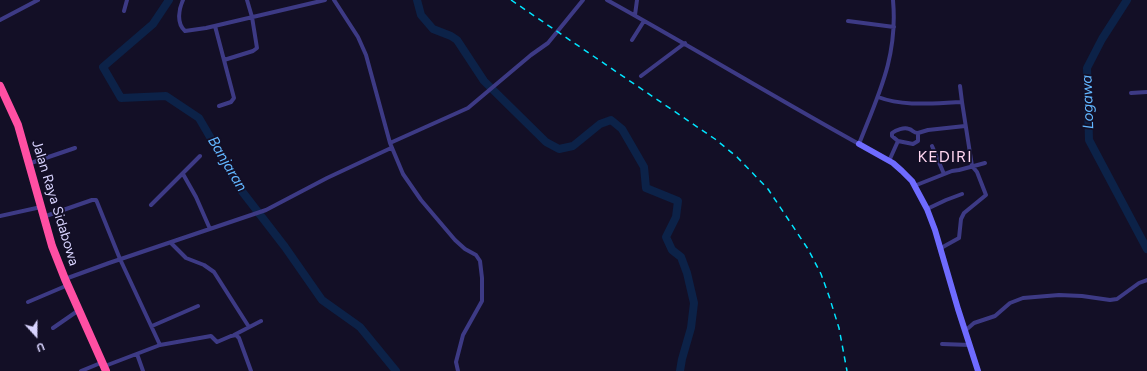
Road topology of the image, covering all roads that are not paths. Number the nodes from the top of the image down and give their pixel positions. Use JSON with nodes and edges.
{"nodes":[{"id":1,"x":38,"y":0,"type":"edge"},
{"id":2,"x":127,"y":0,"type":"edge"},
{"id":3,"x":183,"y":0,"type":"edge"},
{"id":4,"x":247,"y":0,"type":"edge"},
{"id":5,"x":324,"y":0,"type":"edge"},
{"id":6,"x":334,"y":0,"type":"edge"},
{"id":7,"x":583,"y":0,"type":"edge"},
{"id":8,"x":607,"y":0,"type":"edge"},
{"id":9,"x":637,"y":0,"type":"edge"},
{"id":10,"x":893,"y":0,"type":"edge"},
{"id":11,"x":615,"y":2,"type":"edge"},
{"id":12,"x":124,"y":11,"type":"dead end"},
{"id":13,"x":635,"y":16,"type":"junction"},
{"id":14,"x":252,"y":17,"type":"junction"},
{"id":15,"x":0,"y":20,"type":"edge"},
{"id":16,"x":644,"y":21,"type":"junction"},
{"id":17,"x":848,"y":22,"type":"dead end"},
{"id":18,"x":215,"y":26,"type":"junction"},
{"id":19,"x":894,"y":27,"type":"junction"},
{"id":20,"x":632,"y":40,"type":"dead end"},
{"id":21,"x":685,"y":44,"type":"junction"},
{"id":22,"x":224,"y":60,"type":"junction"},
{"id":23,"x":641,"y":76,"type":"dead end"},
{"id":24,"x":0,"y":86,"type":"edge"},
{"id":25,"x":960,"y":86,"type":"dead end"},
{"id":26,"x":1147,"y":92,"type":"edge"},
{"id":27,"x":1131,"y":93,"type":"dead end"},
{"id":28,"x":878,"y":97,"type":"junction"},
{"id":29,"x":962,"y":102,"type":"junction"},
{"id":30,"x":219,"y":106,"type":"dead end"},
{"id":31,"x":965,"y":126,"type":"junction"},
{"id":32,"x":918,"y":133,"type":"junction"},
{"id":33,"x":898,"y":141,"type":"junction"},
{"id":34,"x":859,"y":144,"type":"junction"},
{"id":35,"x":391,"y":146,"type":"junction"},
{"id":36,"x":932,"y":146,"type":"dead end"},
{"id":37,"x":76,"y":148,"type":"dead end"},
{"id":38,"x":200,"y":156,"type":"dead end"},
{"id":39,"x":889,"y":161,"type":"junction"},
{"id":40,"x":985,"y":163,"type":"dead end"},
{"id":41,"x":28,"y":164,"type":"junction"},
{"id":42,"x":972,"y":166,"type":"junction"},
{"id":43,"x":183,"y":174,"type":"junction"},
{"id":44,"x":944,"y":174,"type":"junction"},
{"id":45,"x":914,"y":186,"type":"junction"},
{"id":46,"x":962,"y":194,"type":"dead end"},
{"id":47,"x":151,"y":205,"type":"dead end"},
{"id":48,"x":40,"y":207,"type":"junction"},
{"id":49,"x":927,"y":209,"type":"junction"},
{"id":50,"x":0,"y":216,"type":"edge"},
{"id":51,"x":43,"y":217,"type":"junction"},
{"id":52,"x":210,"y":229,"type":"junction"},
{"id":53,"x":171,"y":243,"type":"junction"},
{"id":54,"x":941,"y":248,"type":"junction"},
{"id":55,"x":120,"y":259,"type":"junction"},
{"id":56,"x":1147,"y":280,"type":"edge"},
{"id":57,"x":67,"y":282,"type":"junction"},
{"id":58,"x":28,"y":302,"type":"dead end"},
{"id":59,"x":198,"y":306,"type":"dead end"},
{"id":60,"x":79,"y":310,"type":"junction"},
{"id":61,"x":261,"y":321,"type":"dead end"},
{"id":62,"x":963,"y":321,"type":"junction"},
{"id":63,"x":974,"y":323,"type":"junction"},
{"id":64,"x":152,"y":326,"type":"junction"},
{"id":65,"x":249,"y":327,"type":"junction"},
{"id":66,"x":53,"y":328,"type":"dead end"},
{"id":67,"x":966,"y":330,"type":"junction"},
{"id":68,"x":234,"y":335,"type":"junction"},
{"id":69,"x":942,"y":344,"type":"dead end"},
{"id":70,"x":160,"y":345,"type":"junction"},
{"id":71,"x":970,"y":345,"type":"junction"},
{"id":72,"x":137,"y":354,"type":"junction"},
{"id":73,"x":105,"y":366,"type":"edge"},
{"id":74,"x":81,"y":371,"type":"edge"},
{"id":75,"x":143,"y":371,"type":"edge"},
{"id":76,"x":251,"y":371,"type":"edge"},
{"id":77,"x":458,"y":371,"type":"edge"},
{"id":78,"x":978,"y":371,"type":"edge"}],
"edges":[{"from":1,"to":15,"type":"street"},
{"from":2,"to":12,"type":"street"},
{"from":3,"to":18,"type":"street"},
{"from":4,"to":14,"type":"street"},
{"from":5,"to":14,"type":"street"},
{"from":6,"to":35,"type":"street"},
{"from":7,"to":35,"type":"street"},
{"from":8,"to":11,"type":"street"},
{"from":9,"to":13,"type":"street"},
{"from":10,"to":19,"type":"street"},
{"from":11,"to":13,"type":"street"},
{"from":13,"to":16,"type":"street"},
{"from":14,"to":18,"type":"street"},
{"from":14,"to":22,"type":"street"},
{"from":16,"to":20,"type":"street"},
{"from":16,"to":21,"type":"street"},
{"from":17,"to":19,"type":"street"},
{"from":18,"to":22,"type":"street"},
{"from":19,"to":28,"type":"street"},
{"from":21,"to":23,"type":"street"},
{"from":21,"to":34,"type":"street"},
{"from":22,"to":30,"type":"street"},
{"from":24,"to":41,"type":"highway","name":"Jalan Raya Sidabowa"},
{"from":25,"to":29,"type":"street"},
{"from":26,"to":27,"type":"street"},
{"from":28,"to":29,"type":"street"},
{"from":28,"to":34,"type":"street"},
{"from":29,"to":31,"type":"street"},
{"from":31,"to":32,"type":"street"},
{"from":31,"to":42,"type":"street"},
{"from":32,"to":33,"type":"street"},
{"from":32,"to":33,"type":"street"},
{"from":33,"to":39,"type":"street"},
{"from":34,"to":39,"type":"street"},
{"from":35,"to":52,"type":"street"},
{"from":35,"to":77,"type":"street"},
{"from":36,"to":44,"type":"street"},
{"from":37,"to":41,"type":"street"},
{"from":38,"to":43,"type":"street"},
{"from":39,"to":45,"type":"street"},
{"from":40,"to":42,"type":"street"},
{"from":41,"to":48,"type":"highway","name":"Jalan Raya Sidabowa"},
{"from":42,"to":44,"type":"street"},
{"from":42,"to":54,"type":"street"},
{"from":43,"to":47,"type":"street"},
{"from":43,"to":52,"type":"street"},
{"from":44,"to":45,"type":"street"},
{"from":45,"to":49,"type":"street"},
{"from":46,"to":49,"type":"street"},
{"from":48,"to":50,"type":"street"},
{"from":48,"to":51,"type":"highway","name":"Jalan Raya Sidabowa"},
{"from":49,"to":54,"type":"street"},
{"from":51,"to":55,"type":"street"},
{"from":51,"to":57,"type":"highway","name":"Jalan Raya Sidabowa"},
{"from":52,"to":53,"type":"street"},
{"from":53,"to":55,"type":"street"},
{"from":53,"to":65,"type":"street"},
{"from":54,"to":62,"type":"street"},
{"from":55,"to":57,"type":"street"},
{"from":55,"to":64,"type":"street"},
{"from":56,"to":63,"type":"street"},
{"from":57,"to":58,"type":"street"},
{"from":57,"to":60,"type":"highway","name":"Jalan Raya Sidabowa"},
{"from":59,"to":64,"type":"street"},
{"from":60,"to":66,"type":"street"},
{"from":60,"to":73,"type":"highway","name":"Jalan Raya Sidabowa"},
{"from":61,"to":65,"type":"street"},
{"from":62,"to":63,"type":"street"},
{"from":62,"to":67,"type":"street"},
{"from":63,"to":67,"type":"street"},
{"from":64,"to":70,"type":"street"},
{"from":65,"to":68,"type":"street"},
{"from":67,"to":71,"type":"street"},
{"from":68,"to":70,"type":"street"},
{"from":68,"to":76,"type":"street"},
{"from":69,"to":71,"type":"street"},
{"from":70,"to":72,"type":"street"},
{"from":71,"to":78,"type":"street"},
{"from":72,"to":73,"type":"street"},
{"from":72,"to":75,"type":"street"},
{"from":73,"to":74,"type":"street"}]}
